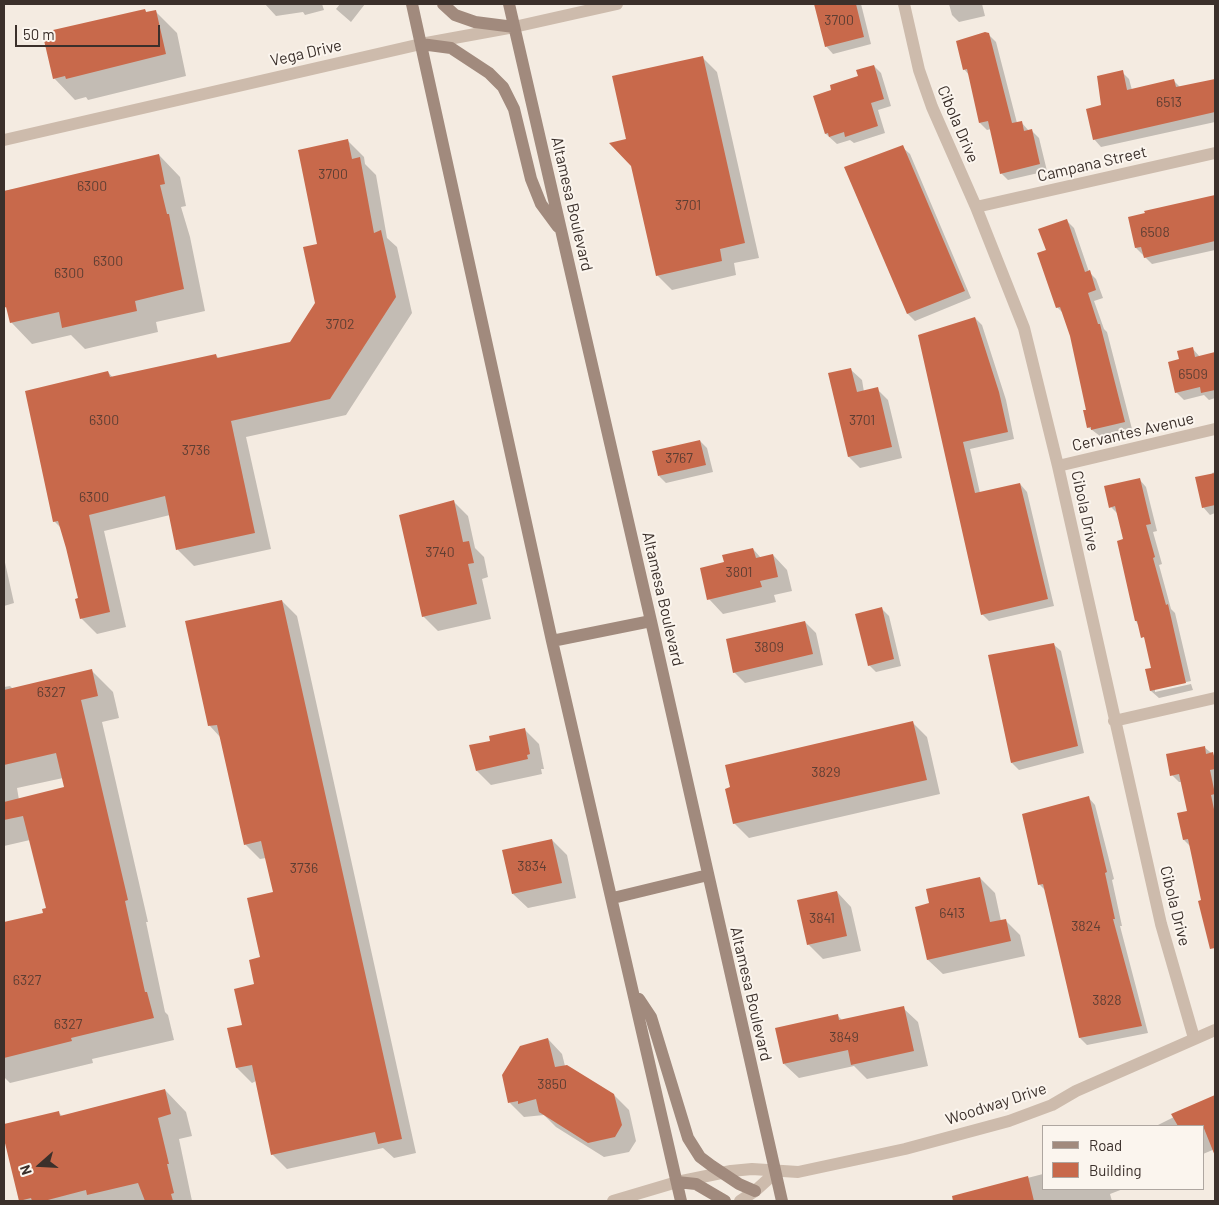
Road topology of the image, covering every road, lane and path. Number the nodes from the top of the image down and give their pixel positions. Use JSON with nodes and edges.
{"nodes":[{"id":1,"x":412,"y":4,"type":"edge"},
{"id":2,"x":443,"y":4,"type":"edge"},
{"id":3,"x":509,"y":4,"type":"edge"},
{"id":4,"x":617,"y":4,"type":"edge"},
{"id":5,"x":904,"y":4,"type":"edge"},
{"id":6,"x":514,"y":27,"type":"junction"},
{"id":7,"x":421,"y":44,"type":"junction"},
{"id":8,"x":4,"y":140,"type":"edge"},
{"id":9,"x":1215,"y":153,"type":"edge"},
{"id":10,"x":976,"y":207,"type":"junction"},
{"id":11,"x":562,"y":233,"type":"junction"},
{"id":12,"x":1215,"y":429,"type":"edge"},
{"id":13,"x":1058,"y":466,"type":"junction"},
{"id":14,"x":651,"y":621,"type":"junction"},
{"id":15,"x":552,"y":641,"type":"junction"},
{"id":16,"x":1215,"y":698,"type":"edge"},
{"id":17,"x":1114,"y":721,"type":"junction"},
{"id":18,"x":708,"y":875,"type":"junction"},
{"id":19,"x":613,"y":898,"type":"junction"},
{"id":20,"x":634,"y":990,"type":"junction"},
{"id":21,"x":1215,"y":1030,"type":"edge"},
{"id":22,"x":1194,"y":1038,"type":"junction"},
{"id":23,"x":775,"y":1172,"type":"junction"},
{"id":24,"x":721,"y":1173,"type":"junction"},
{"id":25,"x":676,"y":1182,"type":"junction"},
{"id":26,"x":755,"y":1191,"type":"junction"},
{"id":27,"x":613,"y":1201,"type":"edge"},
{"id":28,"x":680,"y":1201,"type":"edge"},
{"id":29,"x":725,"y":1201,"type":"edge"},
{"id":30,"x":740,"y":1201,"type":"edge"},
{"id":31,"x":782,"y":1201,"type":"edge"}],
"edges":[{"from":1,"to":7,"type":"main road"},
{"from":2,"to":6,"type":"main road"},
{"from":3,"to":6,"type":"main road","name":"Altamesa Boulevard"},
{"from":4,"to":6,"type":"street","name":"Vega Drive"},
{"from":5,"to":10,"type":"street","name":"Cibola Drive"},
{"from":6,"to":7,"type":"street","name":"Vega Drive"},
{"from":6,"to":11,"type":"main road","name":"Altamesa Boulevard"},
{"from":7,"to":8,"type":"street","name":"Vega Drive"},
{"from":7,"to":11,"type":"main road"},
{"from":7,"to":15,"type":"main road"},
{"from":9,"to":10,"type":"street","name":"Campana Street"},
{"from":10,"to":13,"type":"street","name":"Cibola Drive"},
{"from":11,"to":14,"type":"main road","name":"Altamesa Boulevard"},
{"from":12,"to":13,"type":"street","name":"Cervantes Avenue"},
{"from":13,"to":17,"type":"street","name":"Cibola Drive"},
{"from":14,"to":15,"type":"main road"},
{"from":14,"to":18,"type":"main road","name":"Altamesa Boulevard"},
{"from":15,"to":19,"type":"main road"},
{"from":16,"to":17,"type":"street"},
{"from":17,"to":22,"type":"street","name":"Cibola Drive"},
{"from":18,"to":19,"type":"main road"},
{"from":18,"to":23,"type":"main road","name":"Altamesa Boulevard"},
{"from":19,"to":20,"type":"main road"},
{"from":20,"to":24,"type":"main road"},
{"from":20,"to":25,"type":"main road"},
{"from":21,"to":22,"type":"street","name":"Woodway Drive"},
{"from":22,"to":23,"type":"street","name":"Woodway Drive"},
{"from":23,"to":24,"type":"street","name":"Woodway Drive"},
{"from":23,"to":26,"type":"street"},
{"from":23,"to":31,"type":"main road","name":"Altamesa Boulevard"},
{"from":24,"to":25,"type":"street","name":"Woodway Drive"},
{"from":24,"to":26,"type":"main road"},
{"from":25,"to":27,"type":"street","name":"Woodway Drive"},
{"from":25,"to":28,"type":"main road"},
{"from":25,"to":29,"type":"main road"},
{"from":26,"to":30,"type":"street"}]}
